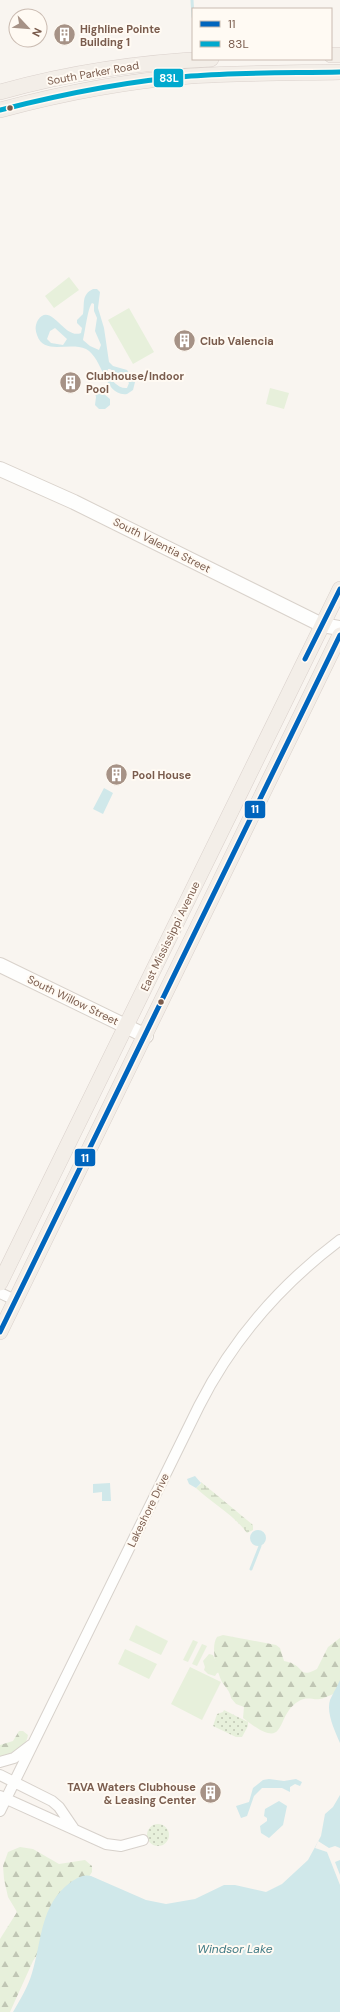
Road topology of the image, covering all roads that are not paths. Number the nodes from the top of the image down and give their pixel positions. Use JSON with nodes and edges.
{"nodes":[{"id":1,"x":195,"y":60,"type":"edge"},
{"id":2,"x":340,"y":72,"type":"edge"},
{"id":3,"x":0,"y":92,"type":"edge"},
{"id":4,"x":0,"y":110,"type":"edge"},
{"id":5,"x":0,"y":469,"type":"edge"},
{"id":6,"x":340,"y":589,"type":"edge"},
{"id":7,"x":322,"y":625,"type":"junction"},
{"id":8,"x":339,"y":638,"type":"edge"},
{"id":9,"x":0,"y":965,"type":"edge"},
{"id":10,"x":127,"y":1026,"type":"junction"},
{"id":11,"x":146,"y":1036,"type":"junction"},
{"id":12,"x":340,"y":1240,"type":"edge"},
{"id":13,"x":0,"y":1283,"type":"edge"},
{"id":14,"x":0,"y":1293,"type":"edge"},
{"id":15,"x":15,"y":1300,"type":"junction"},
{"id":16,"x":0,"y":1332,"type":"edge"},
{"id":17,"x":35,"y":1741,"type":"junction"},
{"id":18,"x":0,"y":1762,"type":"edge"},
{"id":19,"x":0,"y":1775,"type":"edge"},
{"id":20,"x":15,"y":1782,"type":"junction"},
{"id":21,"x":3,"y":1798,"type":"edge"},
{"id":22,"x":0,"y":1811,"type":"edge"},
{"id":23,"x":79,"y":1833,"type":"junction"},
{"id":24,"x":143,"y":1840,"type":"dead end"}],
"edges":[{"from":1,"to":3,"type":"main road","name":"South Parker Road"},
{"from":2,"to":4,"type":"main road","name":"South Parker Road"},
{"from":5,"to":7,"type":"street","name":"South Valentia Street"},
{"from":6,"to":7,"type":"main road","name":"East Mississippi Avenue"},
{"from":7,"to":8,"type":"street","name":"South Valentia Street"},
{"from":7,"to":10,"type":"main road","name":"East Mississippi Avenue"},
{"from":8,"to":11,"type":"main road","name":"East Mississippi Avenue"},
{"from":9,"to":10,"type":"street","name":"South Willow Street"},
{"from":10,"to":11,"type":"street","name":"South Willow Street"},
{"from":10,"to":13,"type":"main road","name":"East Mississippi Avenue"},
{"from":11,"to":15,"type":"main road","name":"East Mississippi Avenue"},
{"from":12,"to":17,"type":"street","name":"Lakeshore Drive"},
{"from":14,"to":15,"type":"street"},
{"from":15,"to":16,"type":"main road","name":"East Mississippi Avenue"},
{"from":17,"to":18,"type":"street"},
{"from":17,"to":20,"type":"street","name":"Lakeshore Drive"},
{"from":19,"to":20,"type":"street"},
{"from":20,"to":21,"type":"street","name":"Lakeshore Drive"},
{"from":20,"to":23,"type":"street"},
{"from":21,"to":22,"type":"street","name":"Lakeshore Drive"},
{"from":21,"to":23,"type":"street"},
{"from":23,"to":24,"type":"street"}]}
